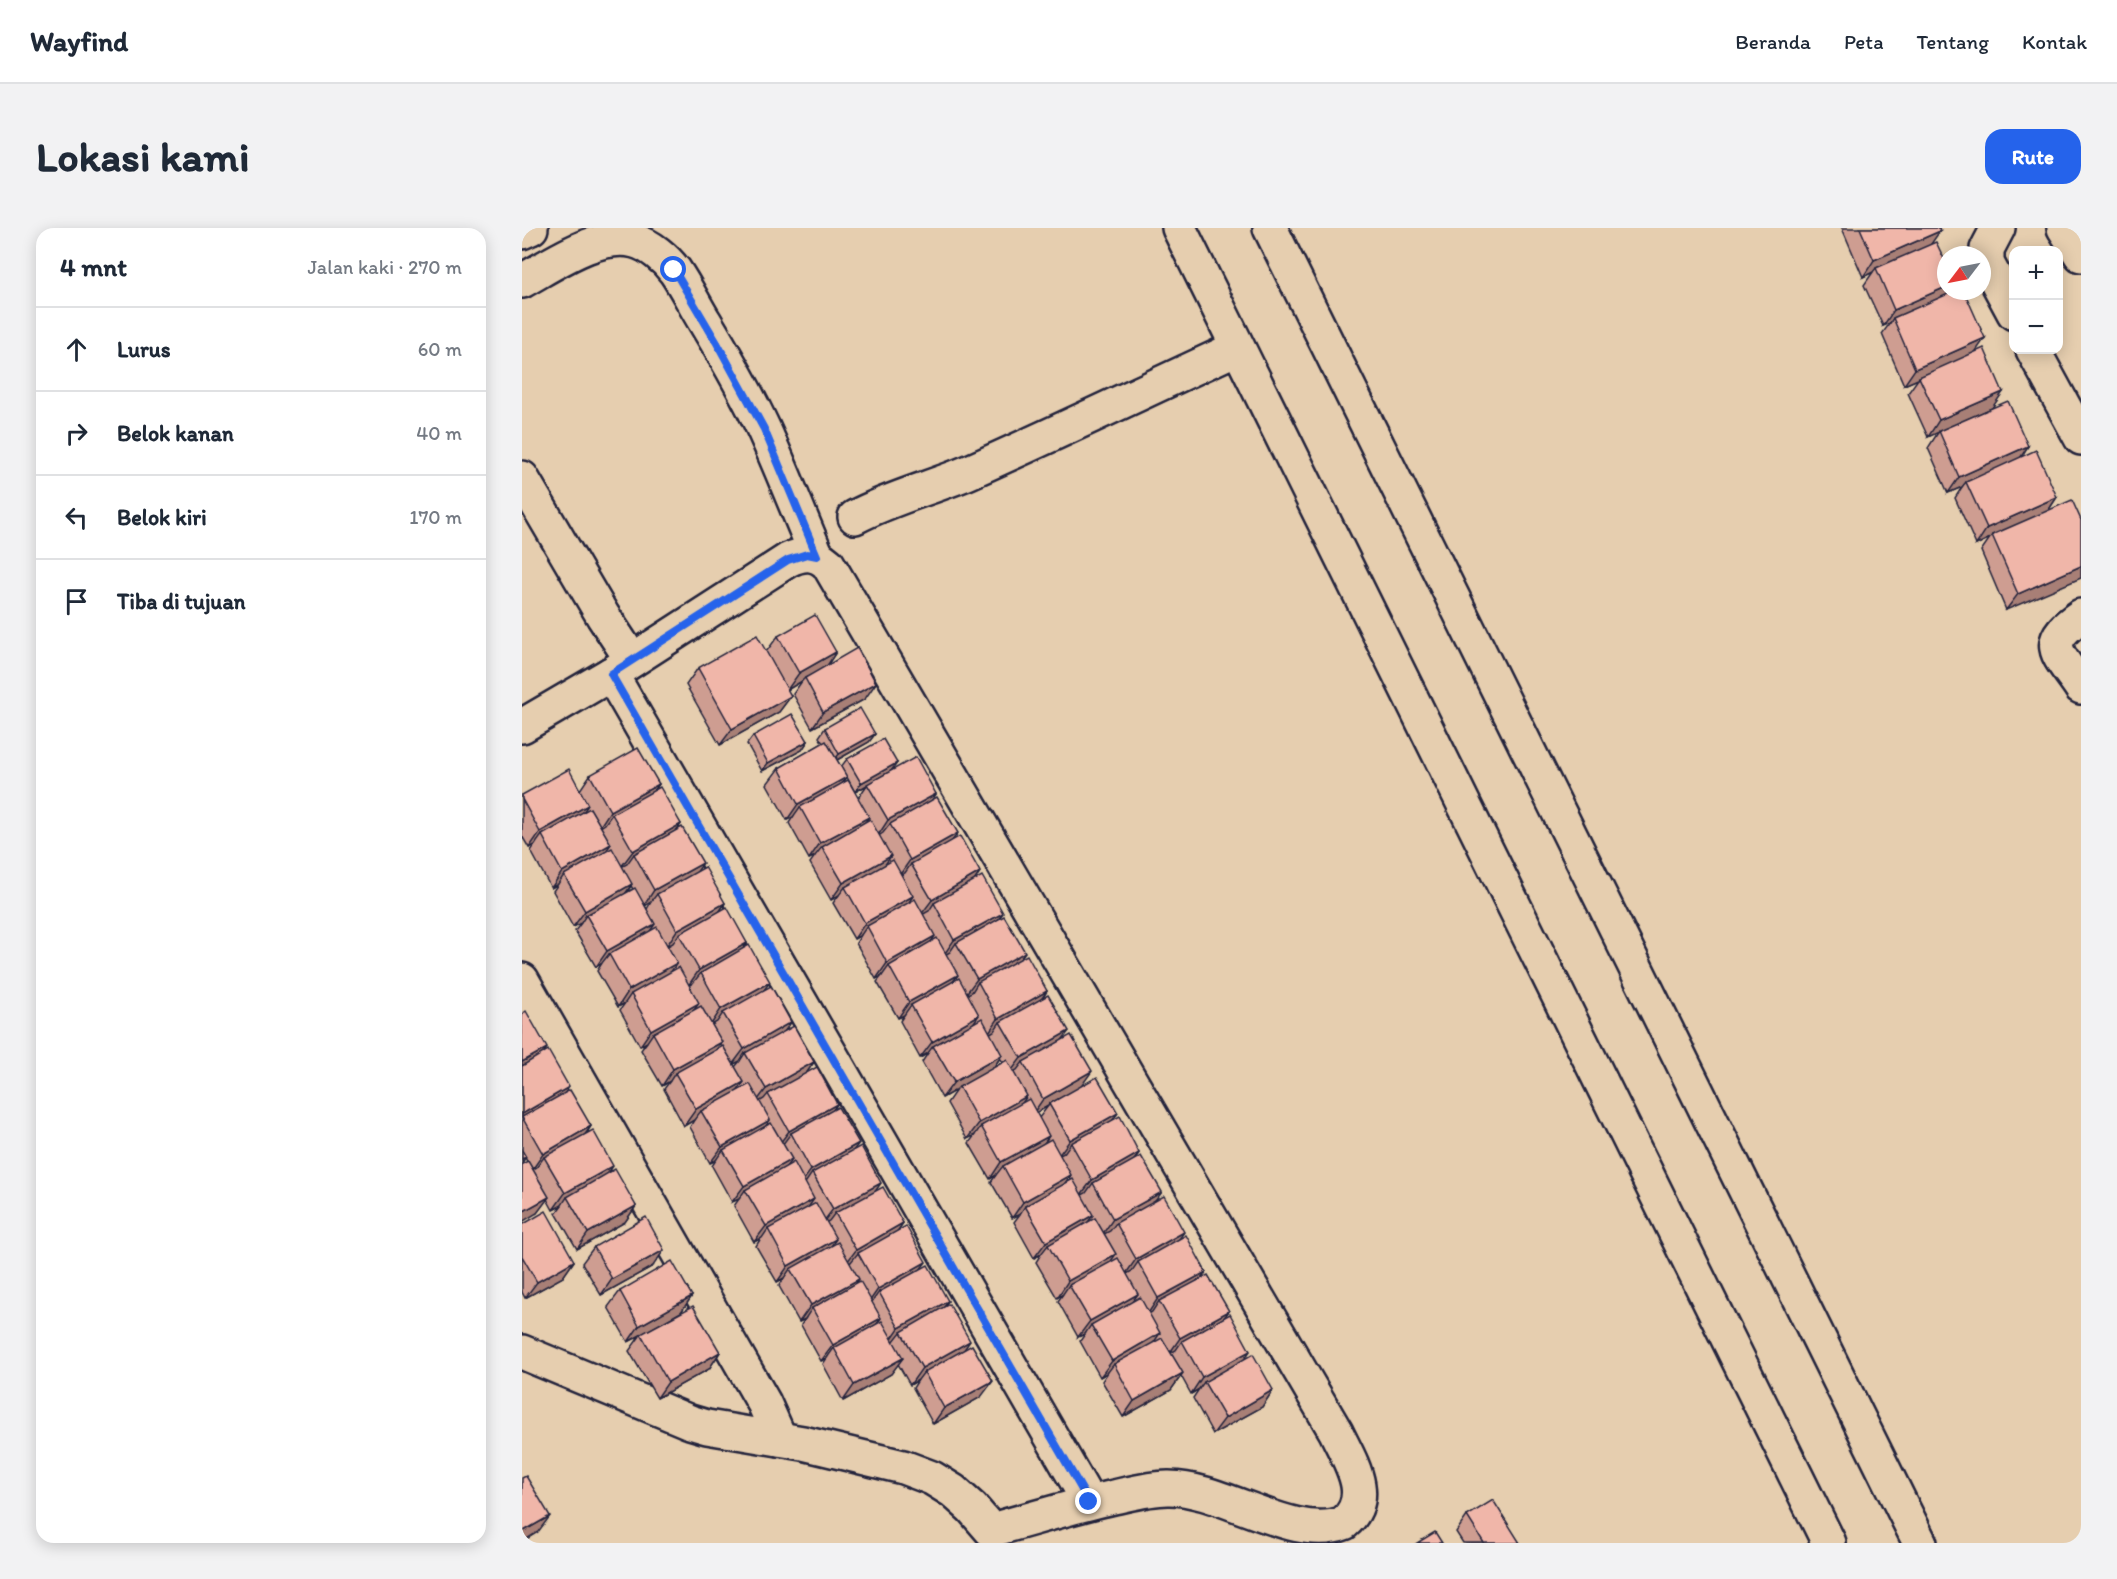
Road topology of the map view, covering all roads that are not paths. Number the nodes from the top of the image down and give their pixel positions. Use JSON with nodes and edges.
{"nodes":[{"id":1,"x":531,"y":228,"type":"edge"},
{"id":2,"x":1179,"y":228,"type":"edge"},
{"id":3,"x":1270,"y":228,"type":"edge"},
{"id":4,"x":1998,"y":228,"type":"edge"},
{"id":5,"x":2064,"y":228,"type":"edge"},
{"id":6,"x":522,"y":232,"type":"edge"},
{"id":7,"x":2081,"y":255,"type":"edge"},
{"id":8,"x":522,"y":281,"type":"edge"},
{"id":9,"x":2009,"y":305,"type":"edge"},
{"id":10,"x":1238,"y":348,"type":"junction"},
{"id":11,"x":2035,"y":354,"type":"edge"},
{"id":12,"x":2081,"y":438,"type":"edge"},
{"id":13,"x":522,"y":478,"type":"edge"},
{"id":14,"x":855,"y":517,"type":"dead end"},
{"id":15,"x":817,"y":556,"type":"junction"},
{"id":16,"x":2081,"y":616,"type":"edge"},
{"id":17,"x":622,"y":667,"type":"junction"},
{"id":18,"x":2081,"y":687,"type":"edge"},
{"id":19,"x":522,"y":726,"type":"edge"},
{"id":20,"x":522,"y":980,"type":"edge"},
{"id":21,"x":522,"y":1352,"type":"edge"},
{"id":22,"x":780,"y":1439,"type":"junction"},
{"id":23,"x":1089,"y":1502,"type":"junction"},
{"id":24,"x":993,"y":1537,"type":"edge"},
{"id":25,"x":1828,"y":1543,"type":"edge"},
{"id":26,"x":1920,"y":1543,"type":"edge"}],
"edges":[{"from":1,"to":6,"type":"street"},
{"from":2,"to":10,"type":"street"},
{"from":3,"to":26,"type":"street"},
{"from":4,"to":9,"type":"street"},
{"from":5,"to":7,"type":"street"},
{"from":8,"to":15,"type":"street"},
{"from":10,"to":14,"type":"street"},
{"from":10,"to":25,"type":"street"},
{"from":11,"to":12,"type":"street"},
{"from":13,"to":17,"type":"street"},
{"from":15,"to":17,"type":"street"},
{"from":15,"to":23,"type":"street"},
{"from":16,"to":18,"type":"street"},
{"from":17,"to":19,"type":"street"},
{"from":17,"to":23,"type":"street"},
{"from":20,"to":22,"type":"street"},
{"from":21,"to":22,"type":"street"},
{"from":22,"to":24,"type":"street"},
{"from":23,"to":24,"type":"street"}]}
